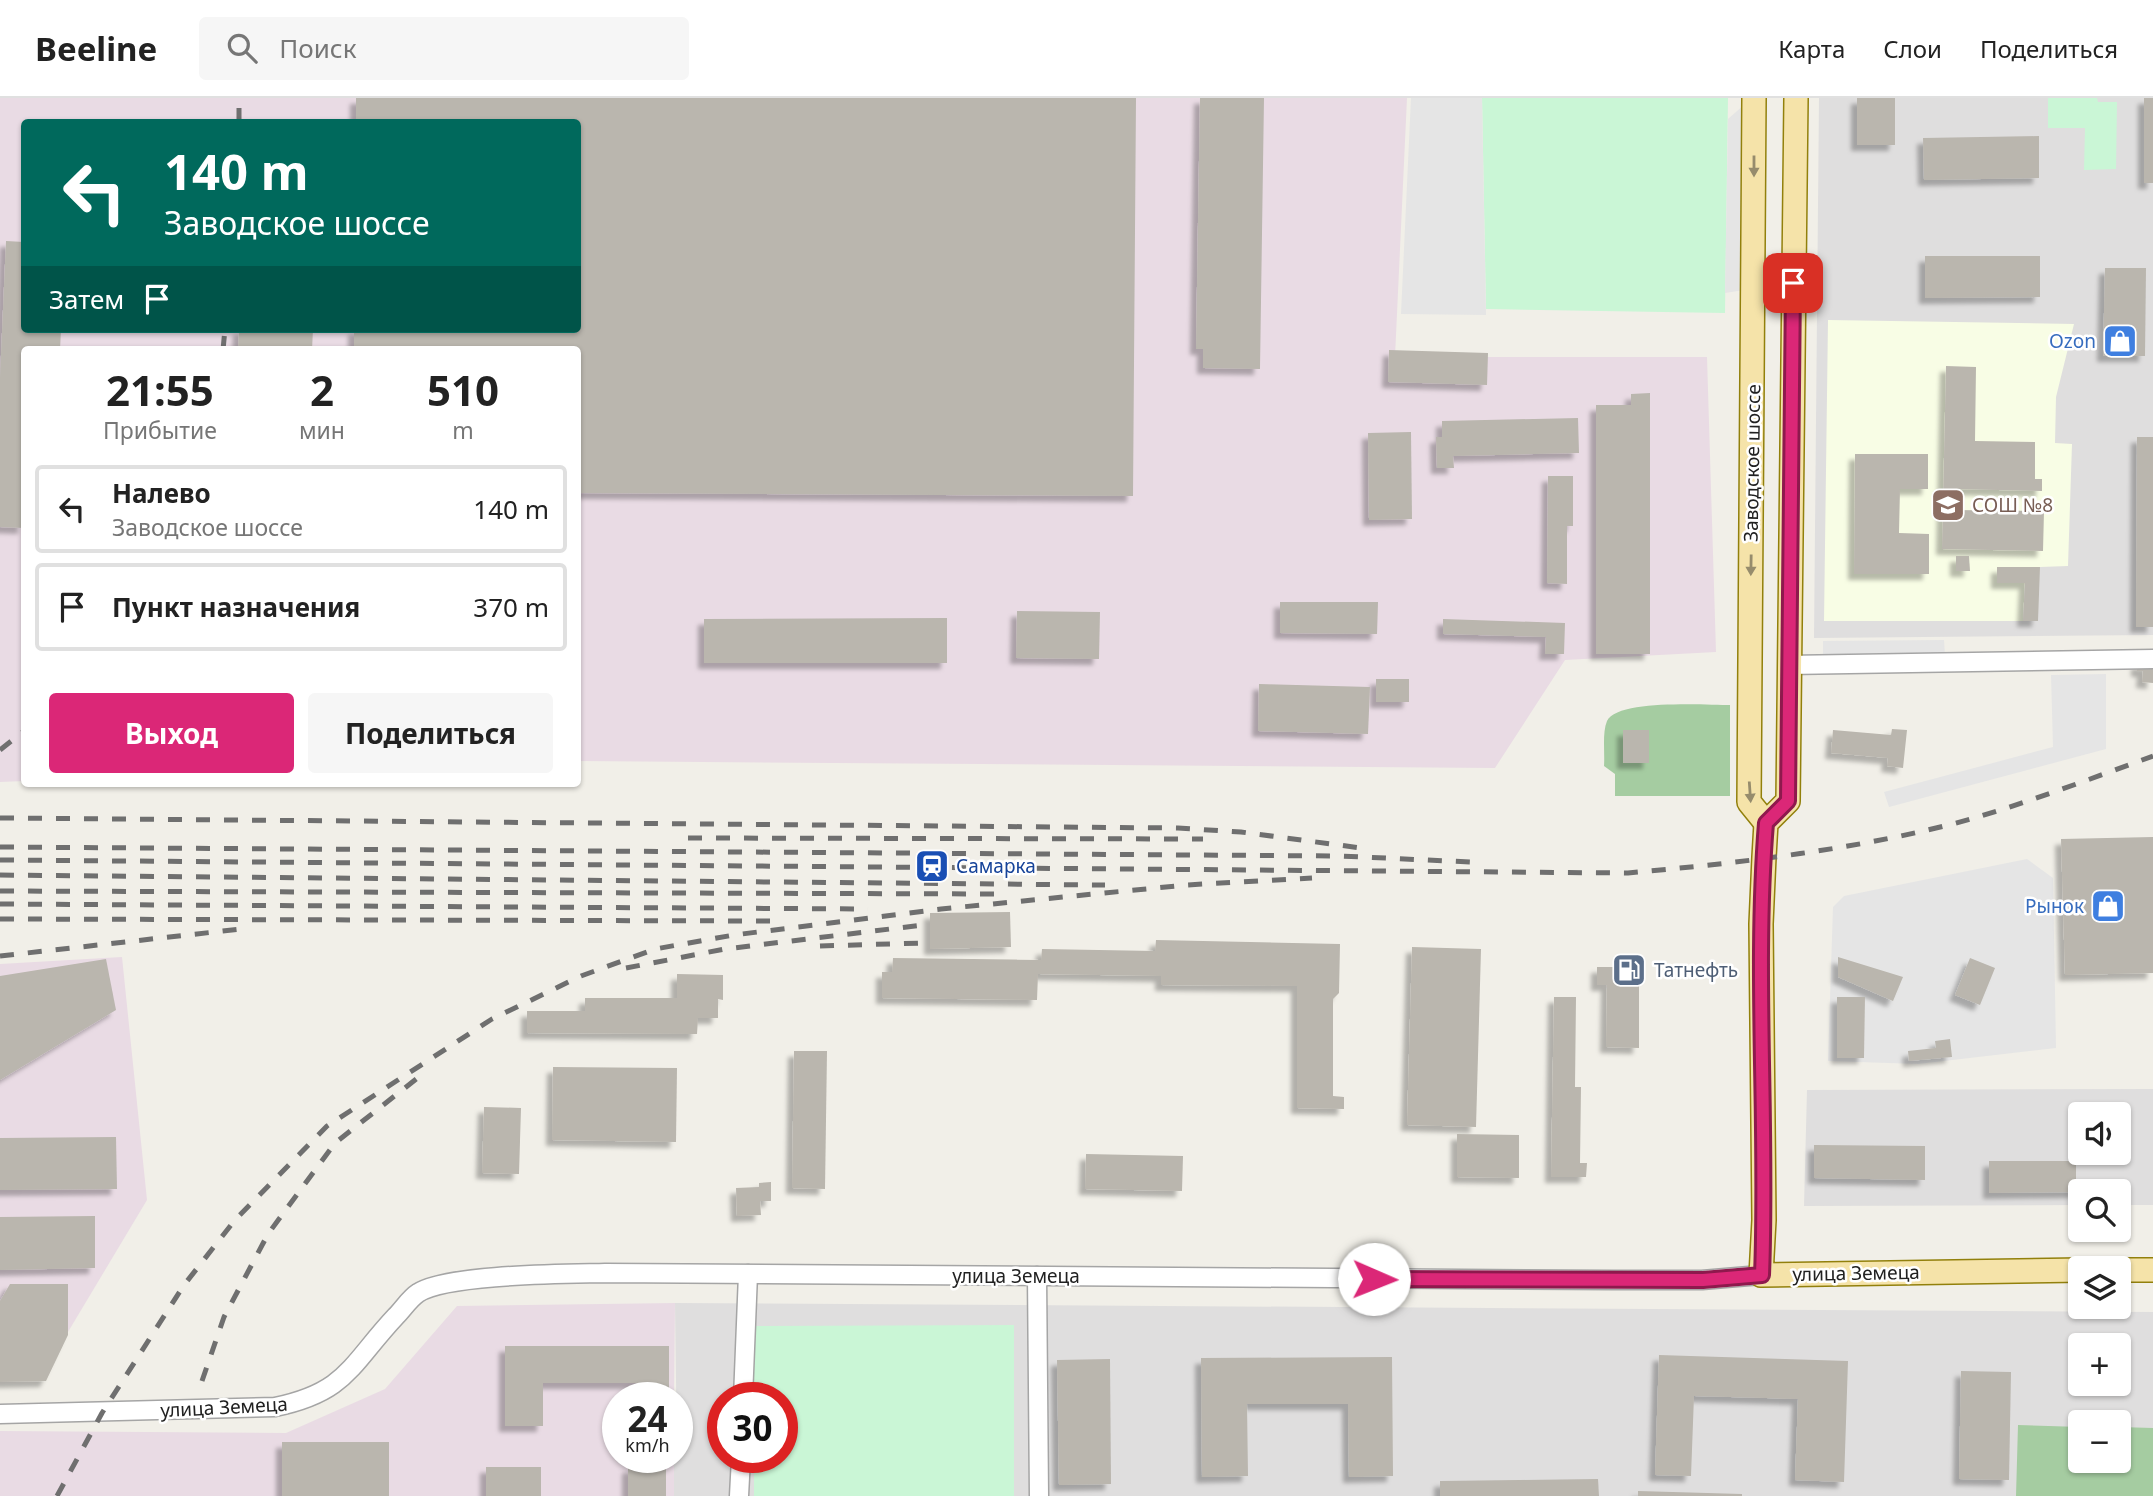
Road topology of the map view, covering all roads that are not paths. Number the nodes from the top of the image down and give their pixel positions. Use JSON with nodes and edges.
{"nodes":[{"id":1,"x":1754,"y":98,"type":"edge"},
{"id":2,"x":1796,"y":98,"type":"edge"},
{"id":3,"x":2153,"y":659,"type":"edge"},
{"id":4,"x":1788,"y":665,"type":"junction"},
{"id":5,"x":1766,"y":823,"type":"junction"},
{"id":6,"x":2068,"y":1270,"type":"edge"},
{"id":7,"x":2131,"y":1270,"type":"edge"},
{"id":8,"x":2153,"y":1270,"type":"edge"},
{"id":9,"x":748,"y":1274,"type":"junction"},
{"id":10,"x":1762,"y":1275,"type":"junction"},
{"id":11,"x":1037,"y":1276,"type":"junction"},
{"id":12,"x":744,"y":1382,"type":"edge"},
{"id":13,"x":0,"y":1414,"type":"edge"},
{"id":14,"x":740,"y":1473,"type":"edge"},
{"id":15,"x":739,"y":1496,"type":"edge"},
{"id":16,"x":1039,"y":1496,"type":"edge"}],
"edges":[{"from":1,"to":5,"type":"main road","name":"Заводское шоссе","one_way":true},
{"from":2,"to":4,"type":"main road","name":"Заводское шоссе"},
{"from":3,"to":4,"type":"street"},
{"from":4,"to":5,"type":"main road","name":"Заводское шоссе"},
{"from":5,"to":10,"type":"main road"},
{"from":6,"to":10,"type":"main road","name":"улица Земеца"},
{"from":7,"to":8,"type":"main road"},
{"from":9,"to":11,"type":"street","name":"улица Земеца"},
{"from":9,"to":12,"type":"street"},
{"from":9,"to":13,"type":"street","name":"улица Земеца"},
{"from":10,"to":11,"type":"street","name":"улица Земеца"},
{"from":11,"to":16,"type":"street"},
{"from":14,"to":15,"type":"street"}]}
